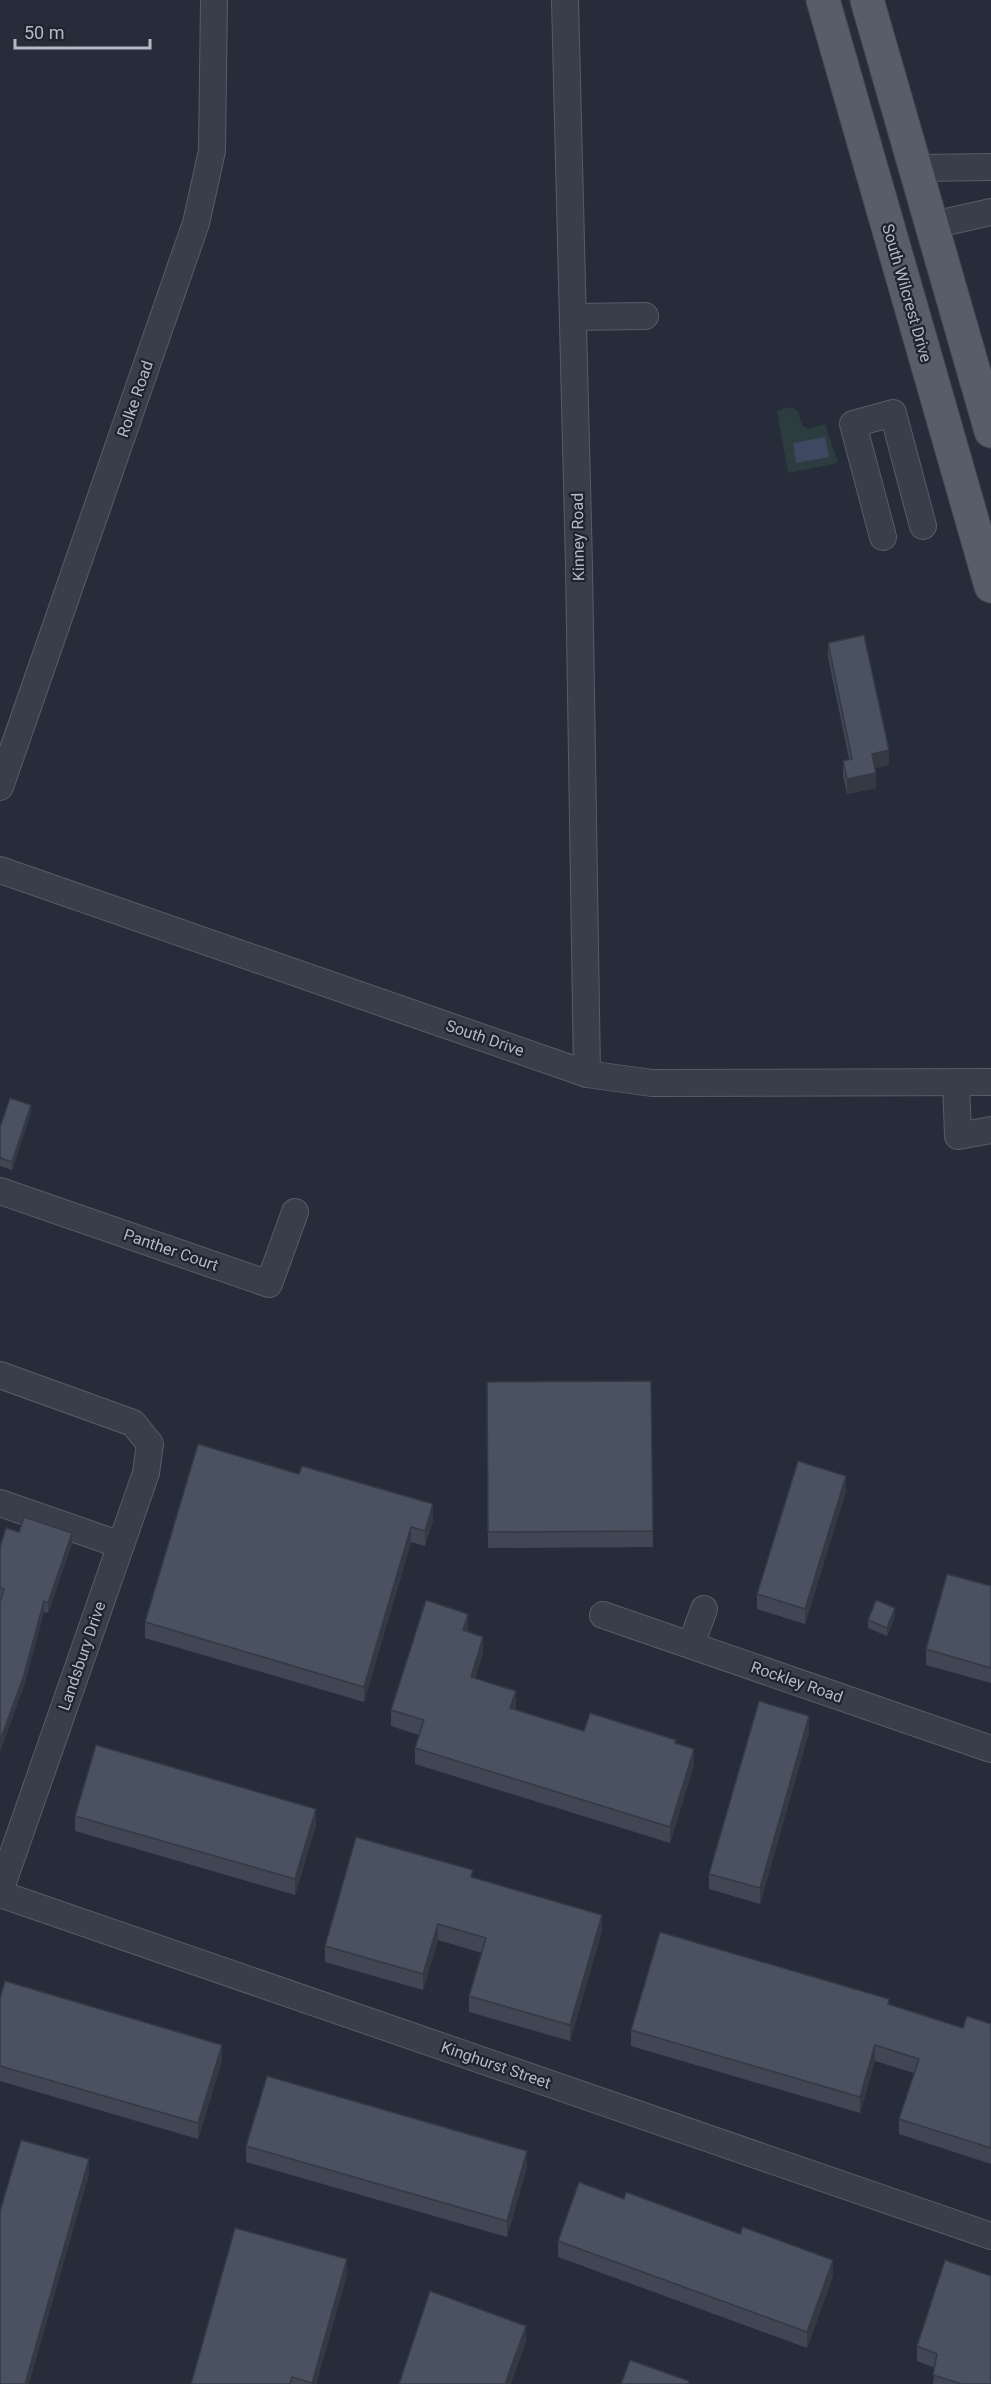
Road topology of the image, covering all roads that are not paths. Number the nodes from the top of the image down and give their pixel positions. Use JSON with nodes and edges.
{"nodes":[{"id":1,"x":214,"y":0,"type":"edge"},
{"id":2,"x":565,"y":0,"type":"edge"},
{"id":3,"x":823,"y":0,"type":"edge"},
{"id":4,"x":867,"y":0,"type":"edge"},
{"id":5,"x":991,"y":167,"type":"edge"},
{"id":6,"x":917,"y":168,"type":"junction"},
{"id":7,"x":991,"y":212,"type":"edge"},
{"id":8,"x":933,"y":225,"type":"junction"},
{"id":9,"x":645,"y":316,"type":"dead end"},
{"id":10,"x":573,"y":317,"type":"junction"},
{"id":11,"x":963,"y":331,"type":"junction"},
{"id":12,"x":922,"y":344,"type":"junction"},
{"id":13,"x":991,"y":428,"type":"edge"},
{"id":14,"x":923,"y":526,"type":"dead end"},
{"id":15,"x":883,"y":537,"type":"dead end"},
{"id":16,"x":991,"y":584,"type":"edge"},
{"id":17,"x":0,"y":787,"type":"edge"},
{"id":18,"x":0,"y":870,"type":"edge"},
{"id":19,"x":587,"y":1074,"type":"junction"},
{"id":20,"x":956,"y":1082,"type":"junction"},
{"id":21,"x":991,"y":1082,"type":"edge"},
{"id":22,"x":991,"y":1130,"type":"edge"},
{"id":23,"x":0,"y":1191,"type":"edge"},
{"id":24,"x":295,"y":1212,"type":"dead end"},
{"id":25,"x":0,"y":1375,"type":"edge"},
{"id":26,"x":0,"y":1503,"type":"edge"},
{"id":27,"x":121,"y":1545,"type":"junction"},
{"id":28,"x":704,"y":1609,"type":"dead end"},
{"id":29,"x":603,"y":1615,"type":"dead end"},
{"id":30,"x":690,"y":1645,"type":"junction"},
{"id":31,"x":991,"y":1749,"type":"edge"},
{"id":32,"x":0,"y":1892,"type":"edge"},
{"id":33,"x":991,"y":2236,"type":"edge"}],
"edges":[{"from":1,"to":17,"type":"street","name":"Rolke Road"},
{"from":2,"to":10,"type":"street","name":"Kinney Road"},
{"from":3,"to":12,"type":"main road","name":"South Wilcrest Drive"},
{"from":4,"to":6,"type":"main road"},
{"from":5,"to":6,"type":"street"},
{"from":6,"to":8,"type":"main road"},
{"from":7,"to":8,"type":"street"},
{"from":8,"to":11,"type":"main road"},
{"from":9,"to":10,"type":"street"},
{"from":10,"to":19,"type":"street","name":"Kinney Road"},
{"from":11,"to":12,"type":"main road"},
{"from":11,"to":13,"type":"main road"},
{"from":12,"to":16,"type":"main road","name":"South Wilcrest Drive"},
{"from":14,"to":15,"type":"street"},
{"from":18,"to":19,"type":"street","name":"South Drive"},
{"from":19,"to":20,"type":"street","name":"South Drive"},
{"from":20,"to":21,"type":"street","name":"South Drive"},
{"from":20,"to":22,"type":"street"},
{"from":23,"to":24,"type":"street","name":"Panther Court"},
{"from":25,"to":27,"type":"street","name":"Landsbury Drive"},
{"from":26,"to":27,"type":"street"},
{"from":27,"to":32,"type":"street","name":"Landsbury Drive"},
{"from":28,"to":30,"type":"street"},
{"from":29,"to":30,"type":"street","name":"Rockley Road"},
{"from":30,"to":31,"type":"street","name":"Rockley Road"},
{"from":32,"to":33,"type":"street","name":"Kinghurst Street"}]}
